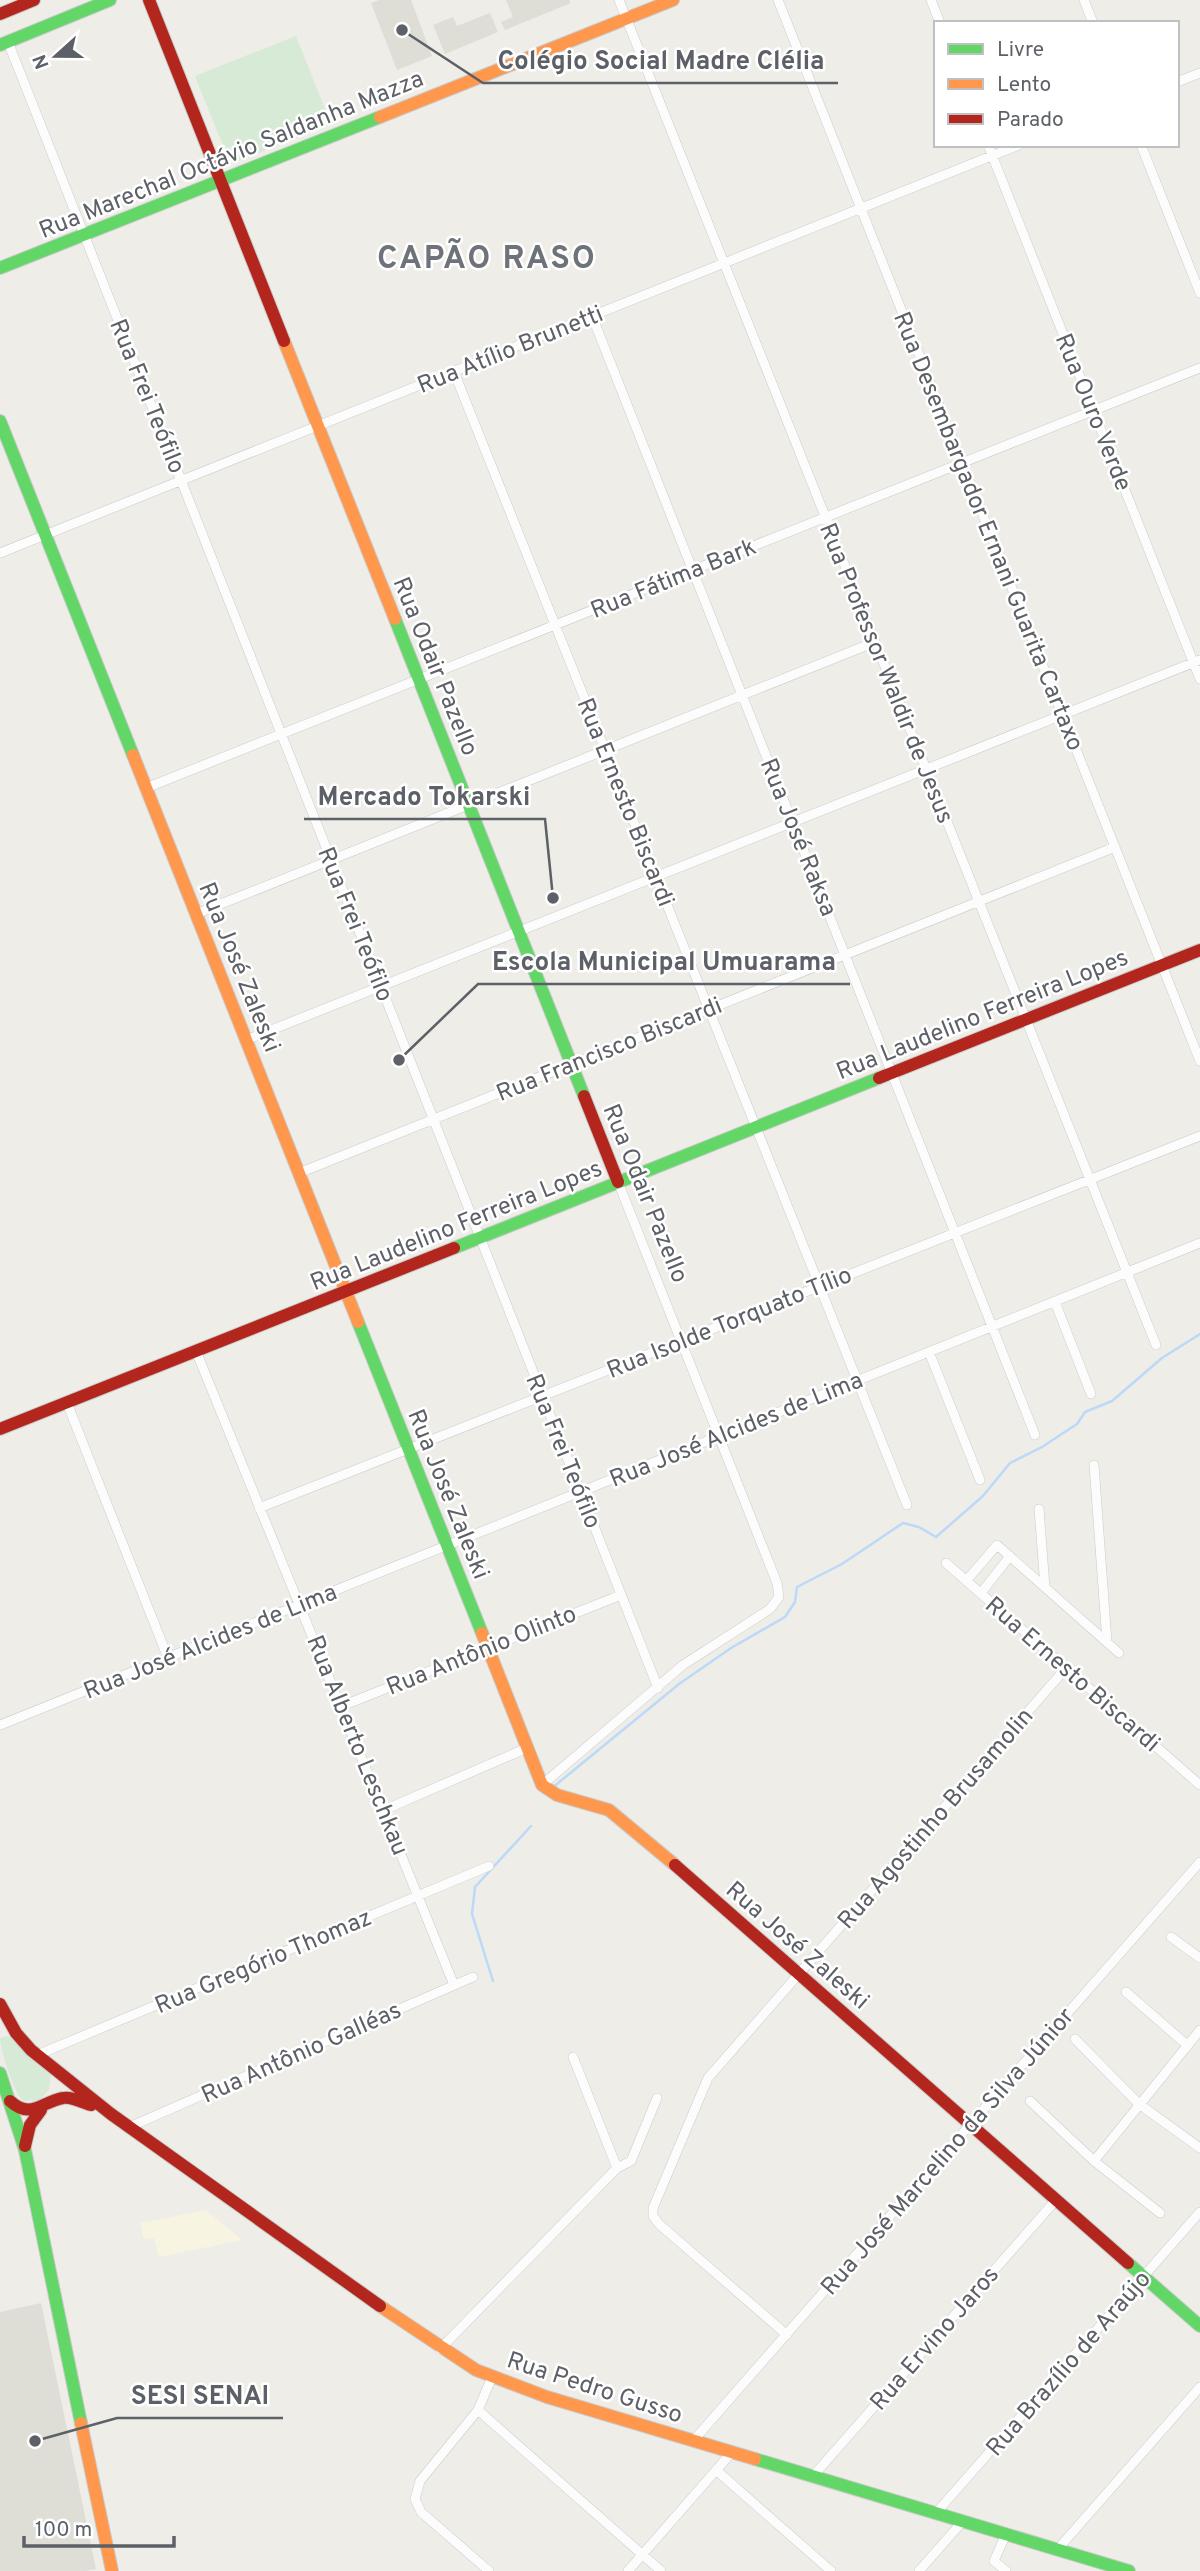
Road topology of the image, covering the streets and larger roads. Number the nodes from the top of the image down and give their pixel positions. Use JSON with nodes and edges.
{"nodes":[{"id":1,"x":34,"y":0,"type":"edge"},
{"id":2,"x":110,"y":0,"type":"edge"},
{"id":3,"x":149,"y":0,"type":"edge"},
{"id":4,"x":619,"y":0,"type":"edge"},
{"id":5,"x":673,"y":0,"type":"edge"},
{"id":6,"x":778,"y":0,"type":"edge"},
{"id":7,"x":931,"y":0,"type":"edge"},
{"id":8,"x":1083,"y":0,"type":"edge"},
{"id":9,"x":0,"y":14,"type":"edge"},
{"id":10,"x":626,"y":19,"type":"junction"},
{"id":11,"x":939,"y":21,"type":"edge"},
{"id":12,"x":1092,"y":21,"type":"edge"},
{"id":13,"x":4,"y":44,"type":"edge"},
{"id":14,"x":1200,"y":73,"type":"edge"},
{"id":15,"x":1179,"y":81,"type":"edge"},
{"id":16,"x":989,"y":147,"type":"edge"},
{"id":17,"x":1014,"y":147,"type":"edge"},
{"id":18,"x":1142,"y":147,"type":"edge"},
{"id":19,"x":993,"y":156,"type":"junction"},
{"id":20,"x":221,"y":180,"type":"junction"},
{"id":21,"x":861,"y":209,"type":"junction"},
{"id":22,"x":84,"y":235,"type":"junction"},
{"id":23,"x":724,"y":263,"type":"junction"},
{"id":24,"x":0,"y":268,"type":"edge"},
{"id":25,"x":1200,"y":293,"type":"edge"},
{"id":26,"x":592,"y":316,"type":"junction"},
{"id":27,"x":1200,"y":368,"type":"edge"},
{"id":28,"x":454,"y":372,"type":"junction"},
{"id":29,"x":1093,"y":410,"type":"junction"},
{"id":30,"x":0,"y":421,"type":"edge"},
{"id":31,"x":319,"y":426,"type":"junction"},
{"id":32,"x":962,"y":463,"type":"junction"},
{"id":33,"x":181,"y":481,"type":"junction"},
{"id":34,"x":825,"y":517,"type":"junction"},
{"id":35,"x":45,"y":535,"type":"junction"},
{"id":36,"x":0,"y":554,"type":"edge"},
{"id":37,"x":693,"y":570,"type":"junction"},
{"id":38,"x":555,"y":625,"type":"junction"},
{"id":39,"x":875,"y":642,"type":"junction"},
{"id":40,"x":1197,"y":662,"type":"edge"},
{"id":41,"x":419,"y":679,"type":"junction"},
{"id":42,"x":1200,"y":679,"type":"edge"},
{"id":43,"x":743,"y":695,"type":"junction"},
{"id":44,"x":1062,"y":715,"type":"junction"},
{"id":45,"x":281,"y":734,"type":"junction"},
{"id":46,"x":605,"y":750,"type":"junction"},
{"id":47,"x":926,"y":769,"type":"junction"},
{"id":48,"x":146,"y":788,"type":"junction"},
{"id":49,"x":469,"y":805,"type":"junction"},
{"id":50,"x":793,"y":822,"type":"junction"},
{"id":51,"x":1115,"y":847,"type":"junction"},
{"id":52,"x":331,"y":860,"type":"junction"},
{"id":53,"x":656,"y":877,"type":"junction"},
{"id":54,"x":979,"y":902,"type":"junction"},
{"id":55,"x":196,"y":914,"type":"junction"},
{"id":56,"x":519,"y":932,"type":"junction"},
{"id":57,"x":1200,"y":950,"type":"edge"},
{"id":58,"x":845,"y":955,"type":"junction"},
{"id":59,"x":1162,"y":965,"type":"junction"},
{"id":60,"x":381,"y":987,"type":"junction"},
{"id":61,"x":709,"y":1009,"type":"junction"},
{"id":62,"x":1026,"y":1020,"type":"junction"},
{"id":63,"x":246,"y":1040,"type":"junction"},
{"id":64,"x":1200,"y":1061,"type":"edge"},
{"id":65,"x":572,"y":1064,"type":"junction"},
{"id":66,"x":892,"y":1073,"type":"junction"},
{"id":67,"x":433,"y":1119,"type":"junction"},
{"id":68,"x":756,"y":1128,"type":"junction"},
{"id":69,"x":1200,"y":1136,"type":"edge"},
{"id":70,"x":299,"y":1173,"type":"junction"},
{"id":71,"x":1090,"y":1180,"type":"junction"},
{"id":72,"x":618,"y":1182,"type":"junction"},
{"id":73,"x":955,"y":1233,"type":"junction"},
{"id":74,"x":480,"y":1238,"type":"junction"},
{"id":75,"x":1200,"y":1243,"type":"edge"},
{"id":76,"x":1127,"y":1273,"type":"junction"},
{"id":77,"x":819,"y":1286,"type":"junction"},
{"id":78,"x":346,"y":1291,"type":"junction"},
{"id":79,"x":1055,"y":1302,"type":"junction"},
{"id":80,"x":992,"y":1327,"type":"junction"},
{"id":81,"x":681,"y":1341,"type":"junction"},
{"id":82,"x":1156,"y":1345,"type":"dead end"},
{"id":83,"x":196,"y":1351,"type":"junction"},
{"id":84,"x":929,"y":1352,"type":"junction"},
{"id":85,"x":857,"y":1381,"type":"junction"},
{"id":86,"x":1091,"y":1394,"type":"dead end"},
{"id":87,"x":542,"y":1396,"type":"junction"},
{"id":88,"x":67,"y":1403,"type":"junction"},
{"id":89,"x":0,"y":1429,"type":"edge"},
{"id":90,"x":719,"y":1436,"type":"junction"},
{"id":91,"x":1035,"y":1436,"type":"dead end"},
{"id":92,"x":408,"y":1449,"type":"junction"},
{"id":93,"x":1094,"y":1465,"type":"dead end"},
{"id":94,"x":980,"y":1480,"type":"dead end"},
{"id":95,"x":580,"y":1492,"type":"junction"},
{"id":96,"x":907,"y":1505,"type":"dead end"},
{"id":97,"x":259,"y":1508,"type":"junction"},
{"id":98,"x":1039,"y":1509,"type":"dead end"},
{"id":99,"x":447,"y":1546,"type":"junction"},
{"id":100,"x":1010,"y":1556,"type":"junction"},
{"id":101,"x":946,"y":1563,"type":"dead end"},
{"id":102,"x":966,"y":1580,"type":"junction"},
{"id":103,"x":1045,"y":1587,"type":"junction"},
{"id":104,"x":981,"y":1593,"type":"junction"},
{"id":105,"x":621,"y":1595,"type":"junction"},
{"id":106,"x":298,"y":1606,"type":"junction"},
{"id":107,"x":1107,"y":1642,"type":"junction"},
{"id":108,"x":487,"y":1648,"type":"junction"},
{"id":109,"x":1119,"y":1653,"type":"dead end"},
{"id":110,"x":168,"y":1658,"type":"junction"},
{"id":111,"x":1066,"y":1668,"type":"junction"},
{"id":112,"x":658,"y":1688,"type":"junction"},
{"id":113,"x":342,"y":1706,"type":"junction"},
{"id":114,"x":0,"y":1725,"type":"edge"},
{"id":115,"x":527,"y":1748,"type":"junction"},
{"id":116,"x":542,"y":1785,"type":"junction"},
{"id":117,"x":1200,"y":1785,"type":"edge"},
{"id":118,"x":384,"y":1810,"type":"junction"},
{"id":119,"x":1200,"y":1862,"type":"edge"},
{"id":120,"x":489,"y":1866,"type":"dead end"},
{"id":121,"x":418,"y":1896,"type":"junction"},
{"id":122,"x":1171,"y":1937,"type":"dead end"},
{"id":123,"x":1200,"y":1958,"type":"edge"},
{"id":124,"x":799,"y":1974,"type":"junction"},
{"id":125,"x":472,"y":1977,"type":"dead end"},
{"id":126,"x":454,"y":1985,"type":"junction"},
{"id":127,"x":1126,"y":1992,"type":"dead end"},
{"id":128,"x":0,"y":2004,"type":"edge"},
{"id":129,"x":6,"y":2025,"type":"edge"},
{"id":130,"x":1200,"y":2030,"type":"edge"},
{"id":131,"x":1075,"y":2039,"type":"dead end"},
{"id":132,"x":1187,"y":2045,"type":"junction"},
{"id":133,"x":37,"y":2056,"type":"junction"},
{"id":134,"x":573,"y":2057,"type":"dead end"},
{"id":135,"x":0,"y":2073,"type":"edge"},
{"id":136,"x":63,"y":2076,"type":"junction"},
{"id":137,"x":657,"y":2098,"type":"dead end"},
{"id":138,"x":10,"y":2101,"type":"junction"},
{"id":139,"x":55,"y":2101,"type":"junction"},
{"id":140,"x":1030,"y":2101,"type":"dead end"},
{"id":141,"x":1139,"y":2104,"type":"junction"},
{"id":142,"x":41,"y":2110,"type":"junction"},
{"id":143,"x":111,"y":2114,"type":"junction"},
{"id":144,"x":970,"y":2124,"type":"junction"},
{"id":145,"x":129,"y":2127,"type":"junction"},
{"id":146,"x":1200,"y":2148,"type":"edge"},
{"id":147,"x":25,"y":2150,"type":"junction"},
{"id":148,"x":1094,"y":2161,"type":"junction"},
{"id":149,"x":617,"y":2168,"type":"junction"},
{"id":150,"x":1056,"y":2200,"type":"junction"},
{"id":151,"x":1200,"y":2212,"type":"edge"},
{"id":152,"x":1160,"y":2213,"type":"dead end"},
{"id":153,"x":1143,"y":2277,"type":"junction"},
{"id":154,"x":1200,"y":2326,"type":"edge"},
{"id":155,"x":787,"y":2334,"type":"junction"},
{"id":156,"x":440,"y":2349,"type":"junction"},
{"id":157,"x":492,"y":2377,"type":"junction"},
{"id":158,"x":1200,"y":2387,"type":"edge"},
{"id":159,"x":478,"y":2410,"type":"junction"},
{"id":160,"x":693,"y":2441,"type":"junction"},
{"id":161,"x":732,"y":2452,"type":"junction"},
{"id":162,"x":716,"y":2470,"type":"junction"},
{"id":163,"x":813,"y":2476,"type":"junction"},
{"id":164,"x":936,"y":2513,"type":"junction"},
{"id":165,"x":963,"y":2521,"type":"junction"},
{"id":166,"x":1006,"y":2534,"type":"junction"},
{"id":167,"x":1057,"y":2550,"type":"junction"},
{"id":168,"x":642,"y":2555,"type":"junction"},
{"id":169,"x":112,"y":2571,"type":"edge"},
{"id":170,"x":489,"y":2571,"type":"edge"},
{"id":171,"x":628,"y":2571,"type":"edge"},
{"id":172,"x":661,"y":2571,"type":"edge"},
{"id":173,"x":831,"y":2571,"type":"edge"},
{"id":174,"x":919,"y":2571,"type":"edge"},
{"id":175,"x":1006,"y":2571,"type":"edge"},
{"id":176,"x":1129,"y":2571,"type":"edge"}],
"edges":[{"from":1,"to":9,"type":"street"},
{"from":2,"to":13,"type":"street"},
{"from":3,"to":20,"type":"street","name":"Rua Odair Pazello"},
{"from":4,"to":10,"type":"street","name":"Rua Professor Waldir de Jesus"},
{"from":5,"to":10,"type":"street","name":"Rua Marechal Octávio Saldanha Mazza"},
{"from":6,"to":21,"type":"street","name":"Rua Desembargador Ernani Guarita Cartaxo"},
{"from":7,"to":11,"type":"street"},
{"from":8,"to":12,"type":"street"},
{"from":10,"to":20,"type":"street","name":"Rua Marechal Octávio Saldanha Mazza"},
{"from":10,"to":23,"type":"street","name":"Rua Professor Waldir de Jesus"},
{"from":13,"to":22,"type":"street","name":"Rua Frei Teófilo"},
{"from":14,"to":15,"type":"street"},
{"from":16,"to":19,"type":"street","name":"Rua Ouro Verde"},
{"from":17,"to":19,"type":"street","name":"Rua Atílio Brunetti"},
{"from":18,"to":25,"type":"street"},
{"from":19,"to":21,"type":"street","name":"Rua Atílio Brunetti"},
{"from":19,"to":29,"type":"street","name":"Rua Ouro Verde"},
{"from":20,"to":22,"type":"street","name":"Rua Marechal Octávio Saldanha Mazza"},
{"from":20,"to":31,"type":"street","name":"Rua Odair Pazello"},
{"from":21,"to":23,"type":"street","name":"Rua Atílio Brunetti"},
{"from":21,"to":32,"type":"street","name":"Rua Desembargador Ernani Guarita Cartaxo"},
{"from":22,"to":24,"type":"street","name":"Rua Marechal Octávio Saldanha Mazza"},
{"from":22,"to":33,"type":"street","name":"Rua Frei Teófilo"},
{"from":23,"to":26,"type":"street","name":"Rua Atílio Brunetti"},
{"from":23,"to":34,"type":"street","name":"Rua Professor Waldir de Jesus"},
{"from":26,"to":28,"type":"street","name":"Rua Atílio Brunetti"},
{"from":26,"to":37,"type":"street","name":"Rua José Raksa"},
{"from":27,"to":29,"type":"street","name":"Rua Fátima Bark"},
{"from":28,"to":31,"type":"street","name":"Rua Atílio Brunetti"},
{"from":28,"to":38,"type":"street","name":"Rua Ernesto Biscardi"},
{"from":29,"to":32,"type":"street","name":"Rua Fátima Bark"},
{"from":29,"to":40,"type":"street","name":"Rua Ouro Verde"},
{"from":30,"to":35,"type":"street","name":"Rua José Zaleski"},
{"from":31,"to":33,"type":"street","name":"Rua Atílio Brunetti"},
{"from":31,"to":41,"type":"street","name":"Rua Odair Pazello"},
{"from":32,"to":34,"type":"street","name":"Rua Fátima Bark"},
{"from":32,"to":44,"type":"street","name":"Rua Desembargador Ernani Guarita Cartaxo"},
{"from":33,"to":35,"type":"street","name":"Rua Atílio Brunetti"},
{"from":33,"to":45,"type":"street","name":"Rua Frei Teófilo"},
{"from":34,"to":37,"type":"street","name":"Rua Fátima Bark"},
{"from":34,"to":39,"type":"street","name":"Rua Professor Waldir de Jesus"},
{"from":35,"to":36,"type":"street","name":"Rua Atílio Brunetti"},
{"from":35,"to":48,"type":"street","name":"Rua José Zaleski"},
{"from":37,"to":38,"type":"street","name":"Rua Fátima Bark"},
{"from":37,"to":43,"type":"street","name":"Rua José Raksa"},
{"from":38,"to":41,"type":"street","name":"Rua Fátima Bark"},
{"from":38,"to":46,"type":"street","name":"Rua Ernesto Biscardi"},
{"from":39,"to":43,"type":"street"},
{"from":39,"to":47,"type":"street","name":"Rua Professor Waldir de Jesus"},
{"from":40,"to":42,"type":"street","name":"Rua Ouro Verde"},
{"from":40,"to":44,"type":"street"},
{"from":41,"to":45,"type":"street","name":"Rua Fátima Bark"},
{"from":41,"to":49,"type":"street","name":"Rua Odair Pazello"},
{"from":43,"to":46,"type":"street"},
{"from":43,"to":50,"type":"street","name":"Rua José Raksa"},
{"from":44,"to":47,"type":"street"},
{"from":44,"to":51,"type":"street","name":"Rua Desembargador Ernani Guarita Cartaxo"},
{"from":45,"to":48,"type":"street","name":"Rua Fátima Bark"},
{"from":45,"to":52,"type":"street","name":"Rua Frei Teófilo"},
{"from":46,"to":49,"type":"street"},
{"from":46,"to":53,"type":"street","name":"Rua Ernesto Biscardi"},
{"from":47,"to":50,"type":"street"},
{"from":47,"to":54,"type":"street","name":"Rua Professor Waldir de Jesus"},
{"from":48,"to":55,"type":"street","name":"Rua José Zaleski"},
{"from":49,"to":52,"type":"street"},
{"from":49,"to":56,"type":"street","name":"Rua Odair Pazello"},
{"from":50,"to":53,"type":"street"},
{"from":50,"to":58,"type":"street","name":"Rua José Raksa"},
{"from":51,"to":54,"type":"street","name":"Rua Francisco Biscardi"},
{"from":51,"to":59,"type":"street","name":"Rua Desembargador Ernani Guarita Cartaxo"},
{"from":52,"to":55,"type":"street"},
{"from":52,"to":60,"type":"street","name":"Rua Frei Teófilo"},
{"from":53,"to":56,"type":"street"},
{"from":53,"to":61,"type":"street","name":"Rua Ernesto Biscardi"},
{"from":54,"to":58,"type":"street","name":"Rua Francisco Biscardi"},
{"from":54,"to":62,"type":"street","name":"Rua Professor Waldir de Jesus"},
{"from":55,"to":63,"type":"street","name":"Rua José Zaleski"},
{"from":56,"to":60,"type":"street"},
{"from":56,"to":65,"type":"street","name":"Rua Odair Pazello"},
{"from":57,"to":59,"type":"street","name":"Rua Laudelino Ferreira Lopes"},
{"from":58,"to":61,"type":"street","name":"Rua Francisco Biscardi"},
{"from":58,"to":66,"type":"street","name":"Rua José Raksa"},
{"from":59,"to":62,"type":"street","name":"Rua Laudelino Ferreira Lopes"},
{"from":59,"to":64,"type":"street","name":"Rua Desembargador Ernani Guarita Cartaxo"},
{"from":60,"to":63,"type":"street"},
{"from":60,"to":67,"type":"street","name":"Rua Frei Teófilo"},
{"from":61,"to":65,"type":"street","name":"Rua Francisco Biscardi"},
{"from":61,"to":68,"type":"street","name":"Rua Ernesto Biscardi"},
{"from":62,"to":66,"type":"street","name":"Rua Laudelino Ferreira Lopes"},
{"from":62,"to":71,"type":"street","name":"Rua Professor Waldir de Jesus"},
{"from":63,"to":70,"type":"street","name":"Rua José Zaleski"},
{"from":65,"to":67,"type":"street","name":"Rua Francisco Biscardi"},
{"from":65,"to":72,"type":"street","name":"Rua Odair Pazello"},
{"from":66,"to":68,"type":"street","name":"Rua Laudelino Ferreira Lopes"},
{"from":66,"to":73,"type":"street","name":"Rua José Raksa"},
{"from":67,"to":70,"type":"street","name":"Rua Francisco Biscardi"},
{"from":67,"to":74,"type":"street","name":"Rua Frei Teófilo"},
{"from":68,"to":72,"type":"street","name":"Rua Laudelino Ferreira Lopes"},
{"from":68,"to":77,"type":"street","name":"Rua Ernesto Biscardi"},
{"from":69,"to":71,"type":"street","name":"Rua Isolde Torquato Tílio"},
{"from":70,"to":78,"type":"street","name":"Rua José Zaleski"},
{"from":71,"to":73,"type":"street","name":"Rua Isolde Torquato Tílio"},
{"from":71,"to":76,"type":"street","name":"Rua Professor Waldir de Jesus"},
{"from":72,"to":74,"type":"street","name":"Rua Laudelino Ferreira Lopes"},
{"from":72,"to":81,"type":"street","name":"Rua Odair Pazello"},
{"from":73,"to":77,"type":"street","name":"Rua Isolde Torquato Tílio"},
{"from":73,"to":80,"type":"street","name":"Rua José Raksa"},
{"from":74,"to":78,"type":"street","name":"Rua Laudelino Ferreira Lopes"},
{"from":74,"to":87,"type":"street","name":"Rua Frei Teófilo"},
{"from":75,"to":76,"type":"street","name":"Rua José Alcides de Lima"},
{"from":76,"to":79,"type":"street","name":"Rua José Alcides de Lima"},
{"from":76,"to":82,"type":"street","name":"Rua Professor Waldir de Jesus"},
{"from":77,"to":81,"type":"street","name":"Rua Isolde Torquato Tílio"},
{"from":77,"to":85,"type":"street","name":"Rua Ernesto Biscardi"},
{"from":78,"to":83,"type":"street","name":"Rua Laudelino Ferreira Lopes"},
{"from":78,"to":92,"type":"street","name":"Rua José Zaleski"},
{"from":79,"to":80,"type":"street","name":"Rua José Alcides de Lima"},
{"from":79,"to":86,"type":"street"},
{"from":80,"to":84,"type":"street","name":"Rua José Alcides de Lima"},
{"from":80,"to":91,"type":"street","name":"Rua José Raksa"},
{"from":81,"to":87,"type":"street","name":"Rua Isolde Torquato Tílio"},
{"from":81,"to":90,"type":"street","name":"Rua Odair Pazello"},
{"from":83,"to":88,"type":"street","name":"Rua Laudelino Ferreira Lopes"},
{"from":83,"to":97,"type":"street","name":"Rua Alberto Leschkau"},
{"from":84,"to":85,"type":"street","name":"Rua José Alcides de Lima"},
{"from":84,"to":94,"type":"street"},
{"from":85,"to":90,"type":"street","name":"Rua José Alcides de Lima"},
{"from":85,"to":96,"type":"street","name":"Rua Ernesto Biscardi"},
{"from":87,"to":92,"type":"street","name":"Rua Isolde Torquato Tílio"},
{"from":87,"to":95,"type":"street","name":"Rua Frei Teófilo"},
{"from":88,"to":89,"type":"street","name":"Rua Laudelino Ferreira Lopes"},
{"from":88,"to":110,"type":"street"},
{"from":90,"to":95,"type":"street","name":"Rua José Alcides de Lima"},
{"from":90,"to":112,"type":"street","name":"Rua Odair Pazello"},
{"from":92,"to":97,"type":"street","name":"Rua Isolde Torquato Tílio"},
{"from":92,"to":99,"type":"street","name":"Rua José Zaleski"},
{"from":93,"to":107,"type":"street"},
{"from":95,"to":99,"type":"street","name":"Rua José Alcides de Lima"},
{"from":95,"to":105,"type":"street","name":"Rua Frei Teófilo"},
{"from":97,"to":106,"type":"street","name":"Rua Alberto Leschkau"},
{"from":98,"to":103,"type":"street"},
{"from":99,"to":106,"type":"street","name":"Rua José Alcides de Lima"},
{"from":99,"to":108,"type":"street","name":"Rua José Zaleski"},
{"from":100,"to":102,"type":"street"},
{"from":100,"to":103,"type":"street"},
{"from":100,"to":104,"type":"street"},
{"from":101,"to":102,"type":"street","name":"Rua Ernesto Biscardi"},
{"from":102,"to":104,"type":"street","name":"Rua Ernesto Biscardi"},
{"from":103,"to":107,"type":"street"},
{"from":104,"to":111,"type":"street","name":"Rua Ernesto Biscardi"},
{"from":105,"to":108,"type":"street","name":"Rua Antônio Olinto"},
{"from":105,"to":112,"type":"street","name":"Rua Frei Teófilo"},
{"from":106,"to":110,"type":"street","name":"Rua José Alcides de Lima"},
{"from":106,"to":113,"type":"street","name":"Rua Alberto Leschkau"},
{"from":107,"to":109,"type":"street"},
{"from":108,"to":113,"type":"street","name":"Rua Antônio Olinto"},
{"from":108,"to":115,"type":"street","name":"Rua José Zaleski"},
{"from":110,"to":114,"type":"street","name":"Rua José Alcides de Lima"},
{"from":111,"to":117,"type":"street","name":"Rua Ernesto Biscardi"},
{"from":111,"to":124,"type":"street","name":"Rua Agostinho Brusamolin"},
{"from":112,"to":116,"type":"street"},
{"from":113,"to":118,"type":"street","name":"Rua Alberto Leschkau"},
{"from":115,"to":116,"type":"street","name":"Rua José Zaleski"},
{"from":115,"to":118,"type":"street"},
{"from":116,"to":124,"type":"street","name":"Rua José Zaleski"},
{"from":118,"to":121,"type":"street","name":"Rua Alberto Leschkau"},
{"from":119,"to":144,"type":"street","name":"Rua José Marcelino da Silva Júnior"},
{"from":120,"to":121,"type":"street","name":"Rua Gregório Thomaz"},
{"from":121,"to":126,"type":"street","name":"Rua Alberto Leschkau"},
{"from":121,"to":133,"type":"street","name":"Rua Gregório Thomaz"},
{"from":122,"to":123,"type":"street"},
{"from":124,"to":144,"type":"street","name":"Rua José Zaleski"},
{"from":124,"to":155,"type":"street","name":"Rua Agostinho Brusamolin"},
{"from":125,"to":126,"type":"street","name":"Rua Antônio Galléas"},
{"from":126,"to":145,"type":"street","name":"Rua Antônio Galléas"},
{"from":127,"to":132,"type":"street"},
{"from":128,"to":129,"type":"street","name":"Rua Pedro Gusso"},
{"from":129,"to":133,"type":"street","name":"Rua Pedro Gusso"},
{"from":130,"to":132,"type":"street"},
{"from":131,"to":141,"type":"street"},
{"from":132,"to":141,"type":"street"},
{"from":133,"to":136,"type":"street","name":"Rua Pedro Gusso"},
{"from":134,"to":149,"type":"street"},
{"from":135,"to":138,"type":"street"},
{"from":136,"to":139,"type":"street"},
{"from":136,"to":143,"type":"street","name":"Rua Pedro Gusso"},
{"from":137,"to":149,"type":"street"},
{"from":138,"to":142,"type":"street"},
{"from":138,"to":147,"type":"street"},
{"from":139,"to":142,"type":"street"},
{"from":139,"to":143,"type":"street","name":"Rua Pedro Gusso"},
{"from":140,"to":148,"type":"street"},
{"from":141,"to":146,"type":"street"},
{"from":141,"to":148,"type":"street"},
{"from":142,"to":147,"type":"street"},
{"from":143,"to":145,"type":"street","name":"Rua Pedro Gusso"},
{"from":144,"to":150,"type":"street","name":"Rua José Zaleski"},
{"from":144,"to":155,"type":"street","name":"Rua José Marcelino da Silva Júnior"},
{"from":145,"to":156,"type":"street","name":"Rua Pedro Gusso"},
{"from":147,"to":169,"type":"street"},
{"from":148,"to":152,"type":"street"},
{"from":149,"to":156,"type":"street"},
{"from":150,"to":153,"type":"street","name":"Rua José Zaleski"},
{"from":150,"to":163,"type":"street","name":"Rua Ervino Jaros"},
{"from":151,"to":153,"type":"street","name":"Rua Brazílio de Araújo"},
{"from":153,"to":154,"type":"street","name":"Rua José Zaleski"},
{"from":153,"to":164,"type":"street","name":"Rua Brazílio de Araújo"},
{"from":155,"to":160,"type":"street","name":"Rua José Marcelino da Silva Júnior"},
{"from":156,"to":157,"type":"street","name":"Rua Pedro Gusso"},
{"from":157,"to":159,"type":"street"},
{"from":157,"to":160,"type":"street","name":"Rua Pedro Gusso"},
{"from":158,"to":167,"type":"street"},
{"from":159,"to":168,"type":"street"},
{"from":159,"to":170,"type":"street"},
{"from":160,"to":161,"type":"street","name":"Rua Pedro Gusso"},
{"from":161,"to":162,"type":"street"},
{"from":161,"to":163,"type":"street","name":"Rua Pedro Gusso"},
{"from":162,"to":168,"type":"street"},
{"from":162,"to":173,"type":"street"},
{"from":163,"to":164,"type":"street","name":"Rua Pedro Gusso"},
{"from":164,"to":165,"type":"street","name":"Rua Pedro Gusso"},
{"from":165,"to":166,"type":"street","name":"Rua Pedro Gusso"},
{"from":165,"to":174,"type":"street"},
{"from":166,"to":167,"type":"street","name":"Rua Pedro Gusso"},
{"from":166,"to":175,"type":"street"},
{"from":167,"to":176,"type":"street","name":"Rua Pedro Gusso"},
{"from":168,"to":171,"type":"street"},
{"from":168,"to":172,"type":"street"}]}
